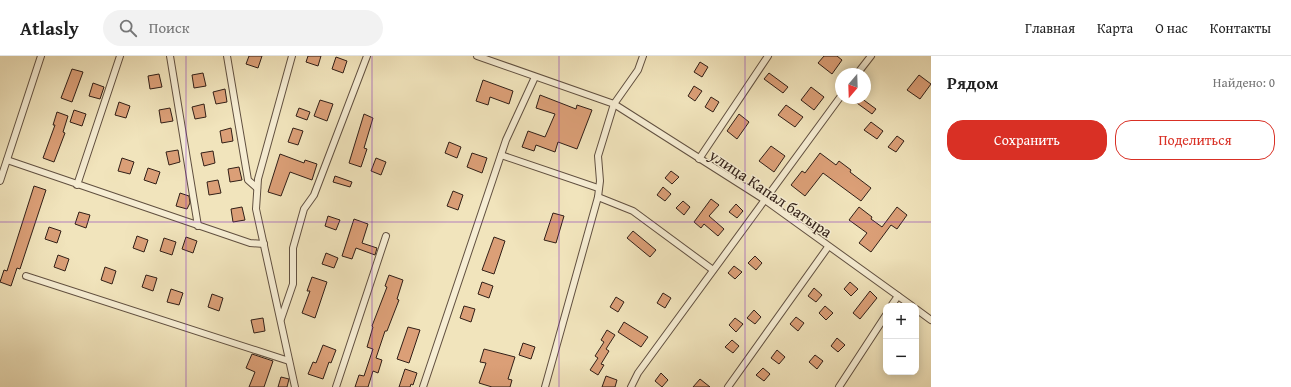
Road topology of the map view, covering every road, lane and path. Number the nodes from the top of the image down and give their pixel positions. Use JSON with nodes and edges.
{"nodes":[{"id":1,"x":41,"y":56,"type":"edge"},
{"id":2,"x":120,"y":56,"type":"edge"},
{"id":3,"x":170,"y":56,"type":"edge"},
{"id":4,"x":227,"y":56,"type":"edge"},
{"id":5,"x":292,"y":56,"type":"edge"},
{"id":6,"x":367,"y":56,"type":"edge"},
{"id":7,"x":477,"y":56,"type":"edge"},
{"id":8,"x":643,"y":56,"type":"edge"},
{"id":9,"x":768,"y":56,"type":"edge"},
{"id":10,"x":871,"y":56,"type":"edge"},
{"id":11,"x":862,"y":68,"type":"edge"},
{"id":12,"x":535,"y":77,"type":"junction"},
{"id":13,"x":614,"y":104,"type":"junction"},
{"id":14,"x":835,"y":104,"type":"edge"},
{"id":15,"x":501,"y":155,"type":"junction"},
{"id":16,"x":699,"y":159,"type":"junction"},
{"id":17,"x":7,"y":160,"type":"junction"},
{"id":18,"x":0,"y":181,"type":"edge"},
{"id":19,"x":77,"y":185,"type":"junction"},
{"id":20,"x":257,"y":188,"type":"junction"},
{"id":21,"x":598,"y":188,"type":"junction"},
{"id":22,"x":598,"y":196,"type":"junction"},
{"id":23,"x":765,"y":200,"type":"junction"},
{"id":24,"x":198,"y":226,"type":"junction"},
{"id":25,"x":386,"y":236,"type":"dead end"},
{"id":26,"x":264,"y":244,"type":"junction"},
{"id":27,"x":828,"y":247,"type":"junction"},
{"id":28,"x":713,"y":270,"type":"junction"},
{"id":29,"x":26,"y":276,"type":"dead end"},
{"id":30,"x":898,"y":296,"type":"junction"},
{"id":31,"x":893,"y":303,"type":"edge"},
{"id":32,"x":908,"y":303,"type":"edge"},
{"id":33,"x":919,"y":311,"type":"edge"},
{"id":34,"x":883,"y":319,"type":"edge"},
{"id":35,"x":931,"y":320,"type":"edge"},
{"id":36,"x":280,"y":321,"type":"junction"},
{"id":37,"x":289,"y":361,"type":"junction"},
{"id":38,"x":295,"y":387,"type":"edge"},
{"id":39,"x":336,"y":387,"type":"edge"},
{"id":40,"x":423,"y":387,"type":"edge"},
{"id":41,"x":545,"y":387,"type":"edge"},
{"id":42,"x":631,"y":387,"type":"edge"},
{"id":43,"x":728,"y":387,"type":"edge"},
{"id":44,"x":839,"y":387,"type":"edge"}],
"edges":[{"from":1,"to":17,"type":"street"},
{"from":2,"to":19,"type":"street"},
{"from":3,"to":24,"type":"street"},
{"from":4,"to":20,"type":"street"},
{"from":5,"to":20,"type":"street"},
{"from":6,"to":36,"type":"street"},
{"from":7,"to":12,"type":"street","name":"улица Капал батыра"},
{"from":8,"to":13,"type":"street"},
{"from":9,"to":16,"type":"street"},
{"from":10,"to":11,"type":"street"},
{"from":12,"to":13,"type":"street","name":"улица Капал батыра"},
{"from":12,"to":15,"type":"street"},
{"from":13,"to":16,"type":"street","name":"улица Капал батыра"},
{"from":13,"to":21,"type":"street"},
{"from":14,"to":23,"type":"street"},
{"from":15,"to":21,"type":"street"},
{"from":15,"to":40,"type":"street"},
{"from":16,"to":23,"type":"street","name":"улица Капал батыра"},
{"from":17,"to":18,"type":"street"},
{"from":17,"to":19,"type":"street"},
{"from":19,"to":24,"type":"street"},
{"from":20,"to":26,"type":"street"},
{"from":21,"to":22,"type":"street"},
{"from":22,"to":28,"type":"street"},
{"from":22,"to":41,"type":"street"},
{"from":23,"to":27,"type":"street","name":"улица Капал батыра"},
{"from":23,"to":28,"type":"street"},
{"from":24,"to":26,"type":"street"},
{"from":25,"to":39,"type":"street"},
{"from":26,"to":36,"type":"street"},
{"from":27,"to":30,"type":"street","name":"улица Капал батыра"},
{"from":27,"to":43,"type":"street"},
{"from":28,"to":42,"type":"street"},
{"from":29,"to":37,"type":"street"},
{"from":30,"to":31,"type":"street"},
{"from":30,"to":32,"type":"street","name":"улица Капал батыра"},
{"from":33,"to":35,"type":"street"},
{"from":34,"to":44,"type":"street"},
{"from":36,"to":37,"type":"street"},
{"from":37,"to":38,"type":"street"}]}
